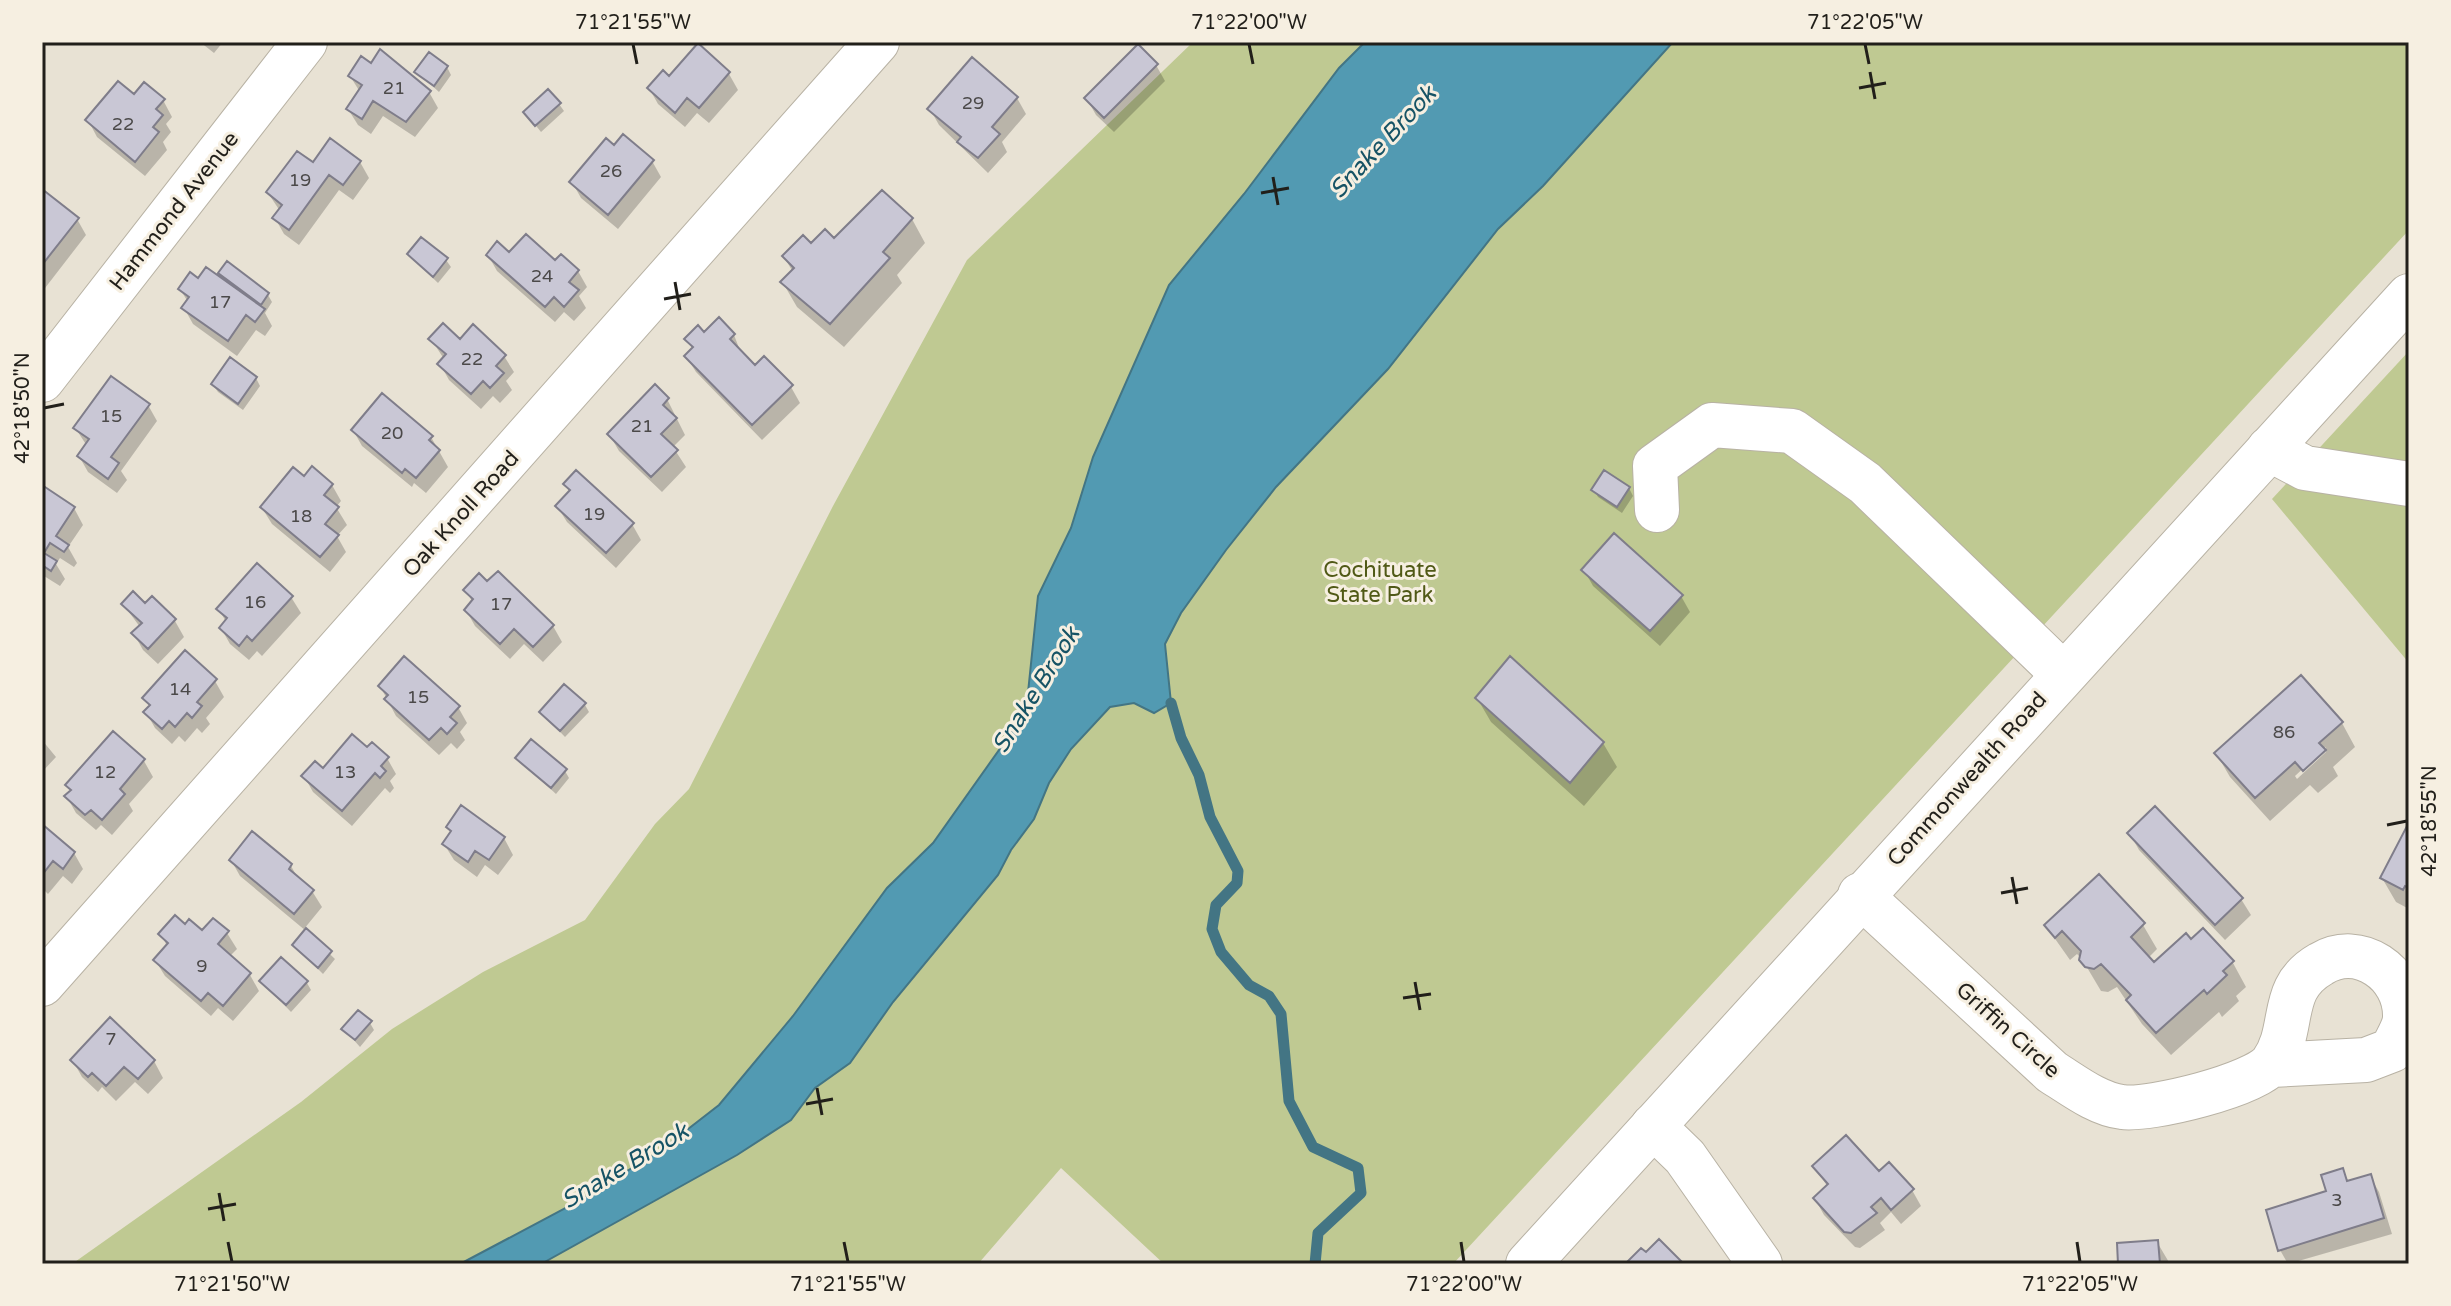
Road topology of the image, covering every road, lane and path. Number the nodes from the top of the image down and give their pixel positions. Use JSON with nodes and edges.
{"nodes":[{"id":1,"x":305,"y":42,"type":"edge"},
{"id":2,"x":877,"y":42,"type":"edge"},
{"id":3,"x":2402,"y":318,"type":"edge"},
{"id":4,"x":42,"y":380,"type":"edge"},
{"id":5,"x":2269,"y":449,"type":"junction"},
{"id":6,"x":2409,"y":484,"type":"edge"},
{"id":7,"x":1657,"y":510,"type":"dead end"},
{"id":8,"x":2063,"y":674,"type":"junction"},
{"id":9,"x":1860,"y":895,"type":"junction"},
{"id":10,"x":42,"y":984,"type":"edge"},
{"id":11,"x":2271,"y":1065,"type":"dead end"},
{"id":12,"x":1653,"y":1126,"type":"junction"},
{"id":13,"x":1528,"y":1264,"type":"edge"},
{"id":14,"x":1760,"y":1264,"type":"edge"}],
"edges":[{"from":1,"to":4,"type":"street","name":"Hammond Avenue"},
{"from":2,"to":10,"type":"street","name":"Oak Knoll Road"},
{"from":3,"to":5,"type":"street","name":"Commonwealth Road"},
{"from":5,"to":6,"type":"street"},
{"from":5,"to":8,"type":"street","name":"Commonwealth Road"},
{"from":7,"to":8,"type":"street"},
{"from":8,"to":9,"type":"street","name":"Commonwealth Road"},
{"from":9,"to":11,"type":"street","name":"Griffin Circle"},
{"from":9,"to":12,"type":"street","name":"Commonwealth Road"},
{"from":12,"to":13,"type":"street","name":"Commonwealth Road"},
{"from":12,"to":14,"type":"street"}]}
